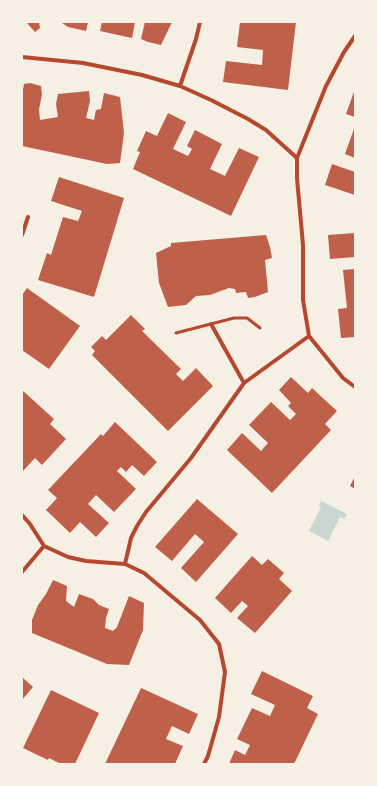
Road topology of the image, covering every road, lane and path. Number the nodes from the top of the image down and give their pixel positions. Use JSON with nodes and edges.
{"nodes":[{"id":1,"x":200,"y":22,"type":"edge"},
{"id":2,"x":355,"y":36,"type":"edge"},
{"id":3,"x":22,"y":57,"type":"edge"},
{"id":4,"x":180,"y":86,"type":"junction"},
{"id":5,"x":297,"y":158,"type":"junction"},
{"id":6,"x":28,"y":217,"type":"dead end"},
{"id":7,"x":22,"y":235,"type":"edge"},
{"id":8,"x":212,"y":324,"type":"junction"},
{"id":9,"x":260,"y":328,"type":"dead end"},
{"id":10,"x":176,"y":333,"type":"dead end"},
{"id":11,"x":309,"y":336,"type":"junction"},
{"id":12,"x":244,"y":383,"type":"junction"},
{"id":13,"x":355,"y":387,"type":"edge"},
{"id":14,"x":22,"y":515,"type":"edge"},
{"id":15,"x":44,"y":546,"type":"junction"},
{"id":16,"x":125,"y":564,"type":"junction"},
{"id":17,"x":22,"y":572,"type":"edge"},
{"id":18,"x":204,"y":764,"type":"edge"}],
"edges":[{"from":1,"to":4,"type":"street"},
{"from":2,"to":5,"type":"street"},
{"from":3,"to":4,"type":"street"},
{"from":4,"to":5,"type":"street"},
{"from":5,"to":11,"type":"street"},
{"from":6,"to":7,"type":"street"},
{"from":8,"to":9,"type":"lane"},
{"from":8,"to":10,"type":"lane"},
{"from":8,"to":12,"type":"street"},
{"from":11,"to":12,"type":"street"},
{"from":11,"to":13,"type":"street"},
{"from":12,"to":16,"type":"street"},
{"from":14,"to":15,"type":"street"},
{"from":15,"to":16,"type":"street"},
{"from":15,"to":17,"type":"street"},
{"from":16,"to":18,"type":"street"}]}
